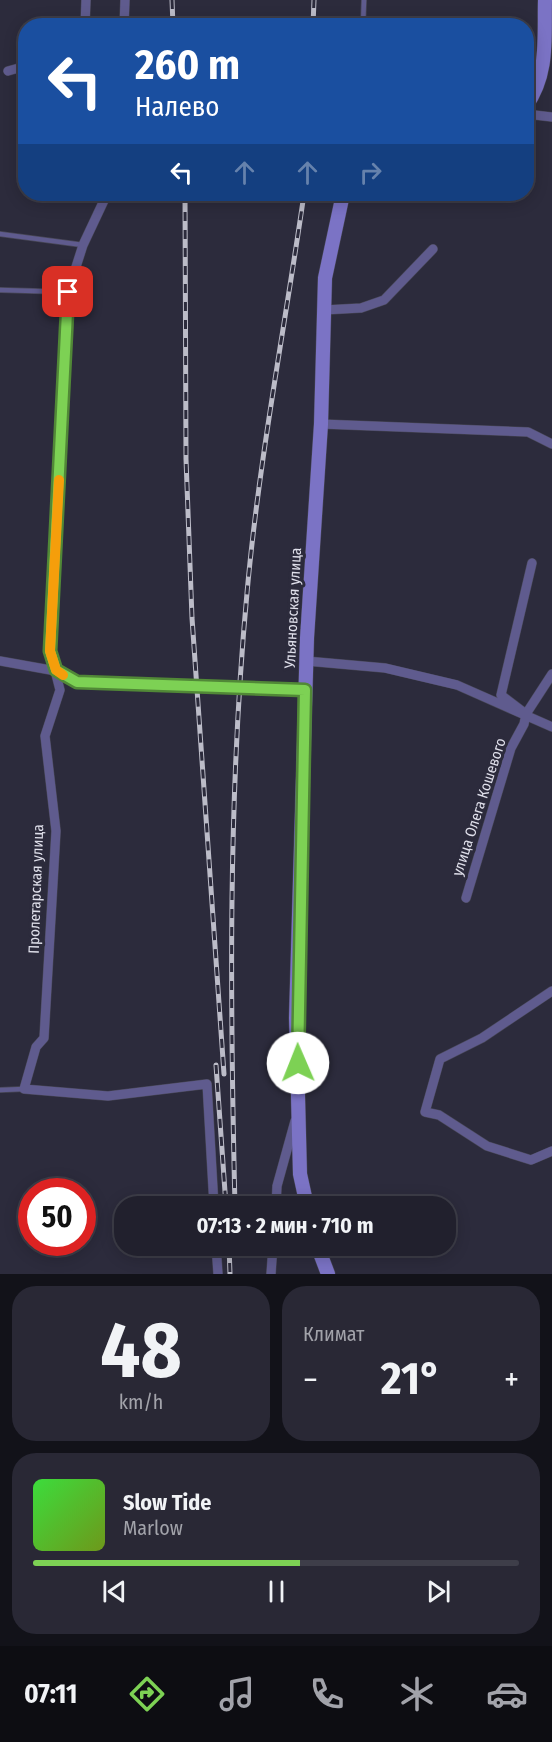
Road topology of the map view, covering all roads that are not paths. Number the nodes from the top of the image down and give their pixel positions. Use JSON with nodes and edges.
{"nodes":[{"id":1,"x":86,"y":0,"type":"edge"},
{"id":2,"x":125,"y":0,"type":"edge"},
{"id":3,"x":364,"y":0,"type":"edge"},
{"id":4,"x":545,"y":0,"type":"edge"},
{"id":5,"x":85,"y":18,"type":"edge"},
{"id":6,"x":124,"y":18,"type":"edge"},
{"id":7,"x":363,"y":18,"type":"edge"},
{"id":8,"x":18,"y":68,"type":"edge"},
{"id":9,"x":8,"y":71,"type":"dead end"},
{"id":10,"x":534,"y":94,"type":"edge"},
{"id":11,"x":534,"y":115,"type":"edge"},
{"id":12,"x":552,"y":117,"type":"edge"},
{"id":13,"x":103,"y":201,"type":"edge"},
{"id":14,"x":342,"y":201,"type":"edge"},
{"id":15,"x":0,"y":234,"type":"edge"},
{"id":16,"x":83,"y":245,"type":"junction"},
{"id":17,"x":433,"y":249,"type":"dead end"},
{"id":18,"x":0,"y":290,"type":"edge"},
{"id":19,"x":68,"y":292,"type":"junction"},
{"id":20,"x":324,"y":309,"type":"junction"},
{"id":21,"x":321,"y":424,"type":"junction"},
{"id":22,"x":552,"y":444,"type":"edge"},
{"id":23,"x":532,"y":563,"type":"dead end"},
{"id":24,"x":0,"y":661,"type":"edge"},
{"id":25,"x":306,"y":661,"type":"junction"},
{"id":26,"x":56,"y":670,"type":"junction"},
{"id":27,"x":552,"y":674,"type":"edge"},
{"id":28,"x":305,"y":690,"type":"junction"},
{"id":29,"x":526,"y":714,"type":"junction"},
{"id":30,"x":552,"y":728,"type":"edge"},
{"id":31,"x":466,"y":898,"type":"dead end"},
{"id":32,"x":552,"y":991,"type":"edge"},
{"id":33,"x":24,"y":1089,"type":"junction"},
{"id":34,"x":0,"y":1090,"type":"edge"},
{"id":35,"x":299,"y":1107,"type":"junction"},
{"id":36,"x":552,"y":1151,"type":"edge"},
{"id":37,"x":213,"y":1196,"type":"edge"},
{"id":38,"x":276,"y":1196,"type":"edge"},
{"id":39,"x":305,"y":1196,"type":"edge"},
{"id":40,"x":217,"y":1256,"type":"edge"},
{"id":41,"x":272,"y":1256,"type":"edge"},
{"id":42,"x":321,"y":1256,"type":"edge"},
{"id":43,"x":218,"y":1274,"type":"edge"},
{"id":44,"x":270,"y":1274,"type":"edge"},
{"id":45,"x":328,"y":1274,"type":"edge"}],
"edges":[{"from":1,"to":5,"type":"street"},
{"from":2,"to":6,"type":"street"},
{"from":3,"to":7,"type":"lane"},
{"from":4,"to":10,"type":"main road"},
{"from":8,"to":9,"type":"street"},
{"from":11,"to":12,"type":"street"},
{"from":13,"to":16,"type":"street","name":"Пролетарская улица"},
{"from":14,"to":20,"type":"main road","name":"Ульяновская улица"},
{"from":15,"to":16,"type":"lane"},
{"from":16,"to":19,"type":"street","name":"Пролетарская улица"},
{"from":17,"to":20,"type":"street"},
{"from":18,"to":19,"type":"lane"},
{"from":19,"to":26,"type":"street","name":"Пролетарская улица"},
{"from":20,"to":21,"type":"main road","name":"Ульяновская улица"},
{"from":21,"to":22,"type":"street"},
{"from":21,"to":25,"type":"main road","name":"Ульяновская улица"},
{"from":23,"to":29,"type":"street"},
{"from":24,"to":26,"type":"street"},
{"from":25,"to":28,"type":"main road","name":"Ульяновская улица"},
{"from":25,"to":29,"type":"street"},
{"from":26,"to":28,"type":"street","bridge":true},
{"from":26,"to":33,"type":"street","name":"Пролетарская улица"},
{"from":27,"to":29,"type":"street","name":"улица Олега Кошевого"},
{"from":28,"to":35,"type":"main road","name":"Ульяновская улица"},
{"from":29,"to":30,"type":"street"},
{"from":29,"to":31,"type":"street","name":"улица Олега Кошевого"},
{"from":32,"to":36,"type":"street"},
{"from":33,"to":34,"type":"lane"},
{"from":33,"to":37,"type":"street"},
{"from":35,"to":38,"type":"street"},
{"from":35,"to":39,"type":"main road","name":"Ульяновская улица"},
{"from":40,"to":43,"type":"street"},
{"from":41,"to":44,"type":"street"},
{"from":42,"to":45,"type":"main road"}]}
